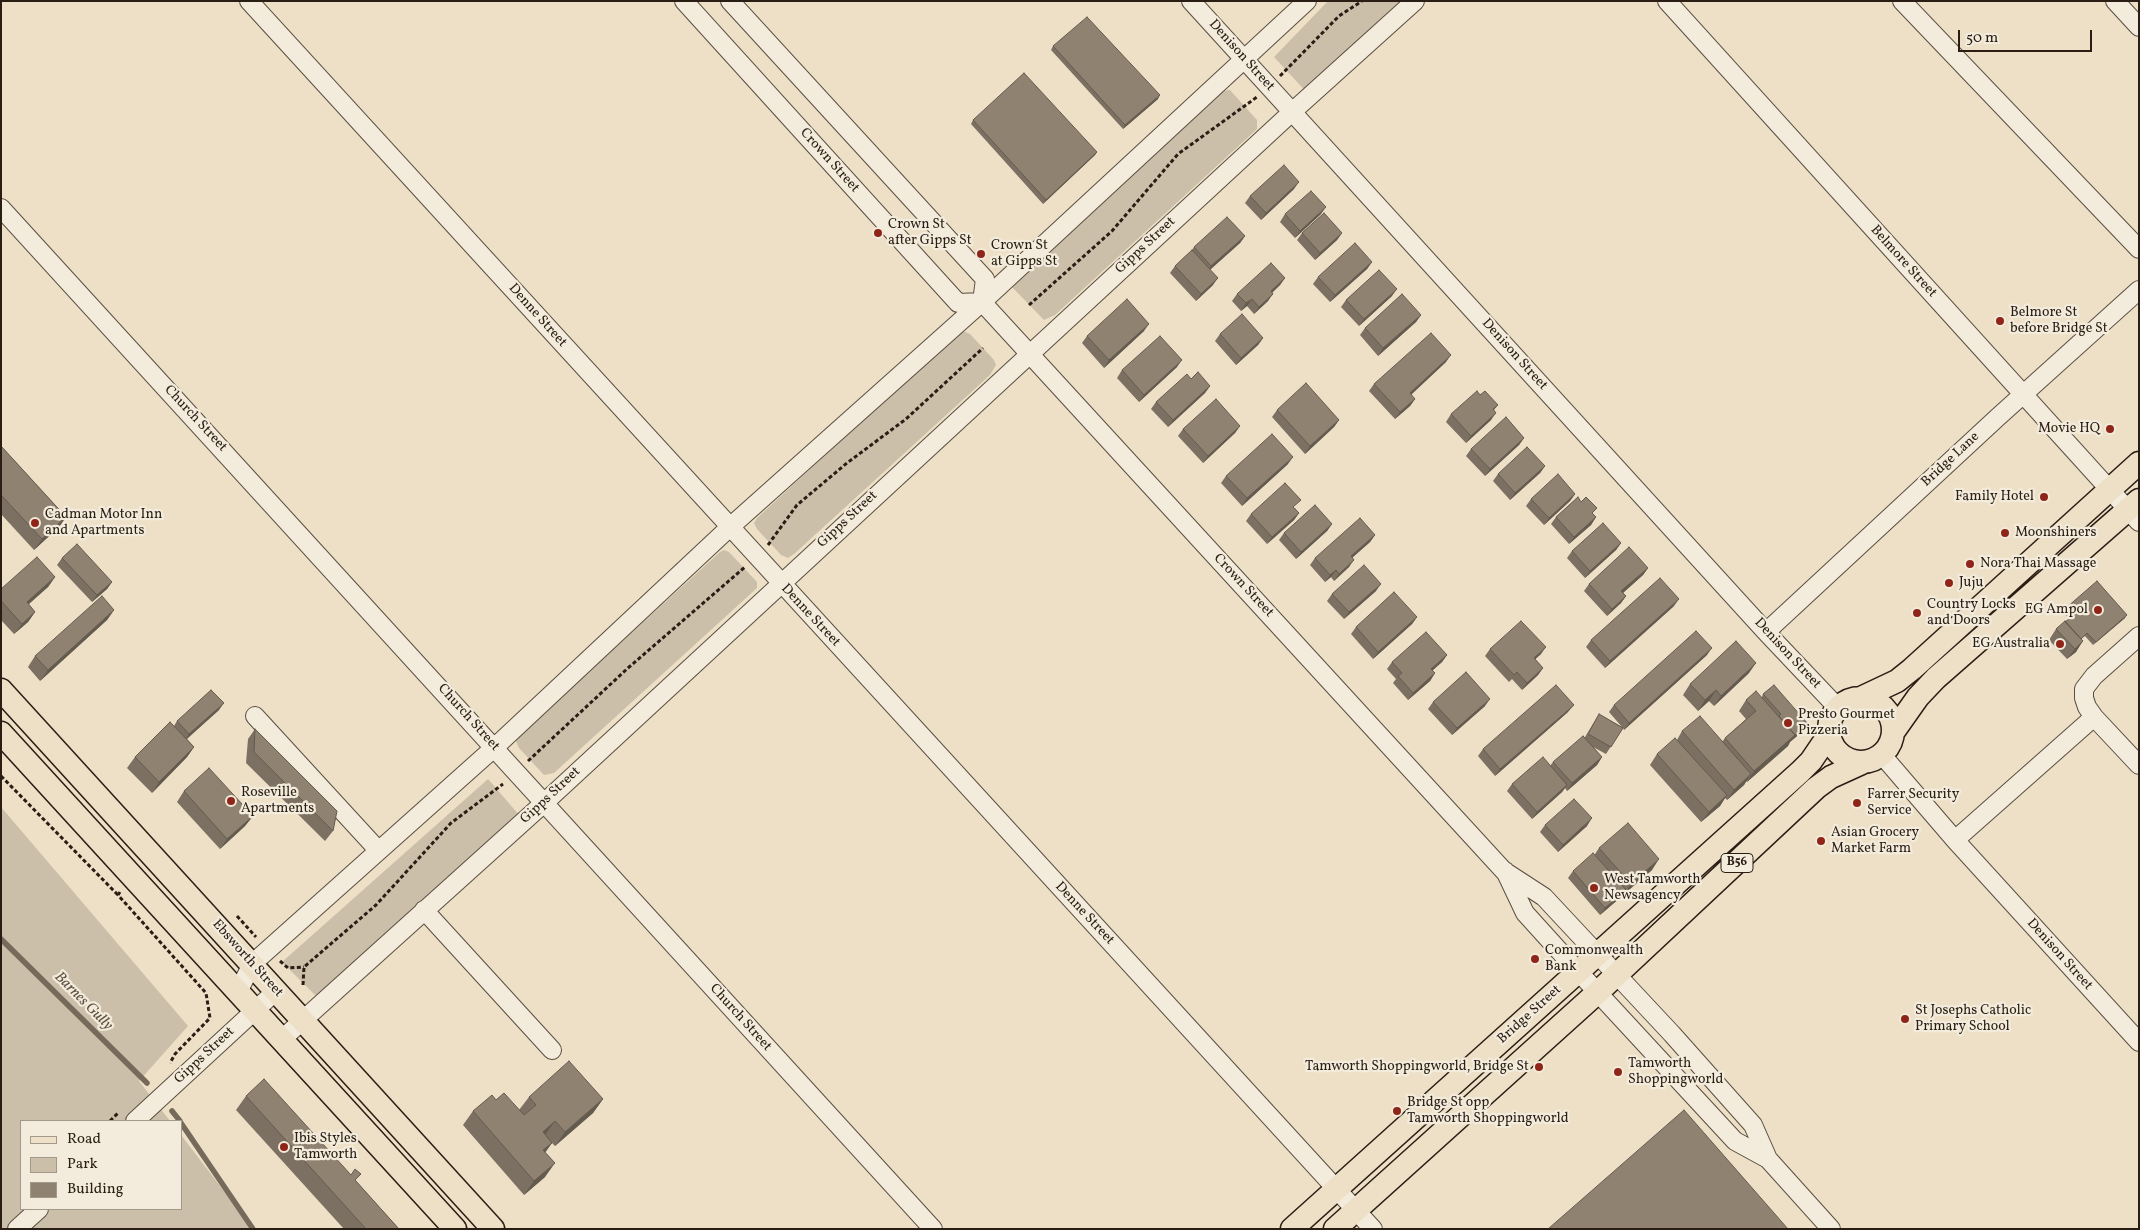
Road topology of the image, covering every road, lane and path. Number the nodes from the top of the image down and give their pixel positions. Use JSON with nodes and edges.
{"nodes":[{"id":1,"x":249,"y":1,"type":"edge"},
{"id":2,"x":684,"y":1,"type":"edge"},
{"id":3,"x":730,"y":1,"type":"edge"},
{"id":4,"x":1191,"y":1,"type":"edge"},
{"id":5,"x":1307,"y":1,"type":"edge"},
{"id":6,"x":1362,"y":1,"type":"edge"},
{"id":7,"x":1414,"y":1,"type":"edge"},
{"id":8,"x":1667,"y":1,"type":"edge"},
{"id":9,"x":1902,"y":1,"type":"edge"},
{"id":10,"x":2115,"y":1,"type":"edge"},
{"id":11,"x":2139,"y":27,"type":"edge"},
{"id":12,"x":1244,"y":60,"type":"junction"},
{"id":13,"x":1268,"y":87,"type":"junction"},
{"id":14,"x":1292,"y":112,"type":"junction"},
{"id":15,"x":1,"y":208,"type":"edge"},
{"id":16,"x":2139,"y":250,"type":"edge"},
{"id":17,"x":2139,"y":290,"type":"edge"},
{"id":18,"x":982,"y":302,"type":"junction"},
{"id":19,"x":1029,"y":305,"type":"dead end"},
{"id":20,"x":983,"y":348,"type":"dead end"},
{"id":21,"x":1029,"y":354,"type":"junction"},
{"id":22,"x":2023,"y":394,"type":"junction"},
{"id":23,"x":2139,"y":463,"type":"edge"},
{"id":24,"x":2109,"y":489,"type":"junction"},
{"id":25,"x":2135,"y":511,"type":"edge"},
{"id":26,"x":730,"y":527,"type":"junction"},
{"id":27,"x":756,"y":557,"type":"junction"},
{"id":28,"x":780,"y":583,"type":"junction"},
{"id":29,"x":1766,"y":632,"type":"junction"},
{"id":30,"x":2139,"y":636,"type":"edge"},
{"id":31,"x":1,"y":690,"type":"edge"},
{"id":32,"x":1863,"y":697,"type":"junction"},
{"id":33,"x":1838,"y":708,"type":"junction"},
{"id":34,"x":255,"y":716,"type":"dead end"},
{"id":35,"x":2094,"y":717,"type":"junction"},
{"id":36,"x":1894,"y":731,"type":"junction"},
{"id":37,"x":1,"y":733,"type":"edge"},
{"id":38,"x":1828,"y":736,"type":"junction"},
{"id":39,"x":495,"y":747,"type":"junction"},
{"id":40,"x":1873,"y":758,"type":"junction"},
{"id":41,"x":2139,"y":765,"type":"edge"},
{"id":42,"x":517,"y":771,"type":"junction"},
{"id":43,"x":1,"y":776,"type":"edge"},
{"id":44,"x":544,"y":802,"type":"junction"},
{"id":45,"x":1955,"y":840,"type":"junction"},
{"id":46,"x":378,"y":850,"type":"junction"},
{"id":47,"x":1504,"y":871,"type":"junction"},
{"id":48,"x":118,"y":894,"type":"dead end"},
{"id":49,"x":424,"y":910,"type":"junction"},
{"id":50,"x":1598,"y":954,"type":"junction"},
{"id":51,"x":252,"y":964,"type":"junction"},
{"id":52,"x":1579,"y":971,"type":"junction"},
{"id":53,"x":1617,"y":974,"type":"junction"},
{"id":54,"x":303,"y":985,"type":"dead end"},
{"id":55,"x":276,"y":991,"type":"junction"},
{"id":56,"x":238,"y":992,"type":"junction"},
{"id":57,"x":1598,"y":992,"type":"junction"},
{"id":58,"x":255,"y":1011,"type":"junction"},
{"id":59,"x":302,"y":1019,"type":"junction"},
{"id":60,"x":281,"y":1040,"type":"junction"},
{"id":61,"x":2139,"y":1042,"type":"edge"},
{"id":62,"x":552,"y":1050,"type":"dead end"},
{"id":63,"x":136,"y":1120,"type":"edge"},
{"id":64,"x":1768,"y":1159,"type":"junction"},
{"id":65,"x":1336,"y":1189,"type":"junction"},
{"id":66,"x":38,"y":1210,"type":"edge"},
{"id":67,"x":1356,"y":1210,"type":"junction"},
{"id":68,"x":18,"y":1229,"type":"edge"},
{"id":69,"x":455,"y":1229,"type":"edge"},
{"id":70,"x":493,"y":1229,"type":"edge"},
{"id":71,"x":934,"y":1229,"type":"edge"},
{"id":72,"x":1292,"y":1229,"type":"edge"},
{"id":73,"x":1335,"y":1229,"type":"edge"},
{"id":74,"x":1373,"y":1229,"type":"edge"},
{"id":75,"x":1831,"y":1229,"type":"edge"}],
"edges":[{"from":1,"to":26,"type":"street","name":"Denne Street"},
{"from":2,"to":18,"type":"street","name":"Crown Street"},
{"from":3,"to":18,"type":"street"},
{"from":4,"to":12,"type":"street","name":"Denison Street"},
{"from":5,"to":12,"type":"street"},
{"from":6,"to":13,"type":"path"},
{"from":7,"to":14,"type":"street","name":"Gipps Street"},
{"from":8,"to":22,"type":"street","name":"Belmore Street"},
{"from":9,"to":16,"type":"street"},
{"from":10,"to":11,"type":"street"},
{"from":12,"to":13,"type":"street","name":"Denison Street"},
{"from":12,"to":18,"type":"street"},
{"from":13,"to":14,"type":"street","name":"Denison Street"},
{"from":13,"to":19,"type":"path"},
{"from":14,"to":21,"type":"street","name":"Gipps Street"},
{"from":14,"to":29,"type":"street","name":"Denison Street"},
{"from":15,"to":39,"type":"street","name":"Church Street"},
{"from":17,"to":22,"type":"street","name":"Bridge Lane"},
{"from":18,"to":21,"type":"street","name":"Crown Street"},
{"from":18,"to":26,"type":"street"},
{"from":20,"to":27,"type":"path"},
{"from":21,"to":28,"type":"street","name":"Gipps Street"},
{"from":21,"to":47,"type":"street","name":"Crown Street"},
{"from":22,"to":24,"type":"street","name":"Belmore Street"},
{"from":22,"to":29,"type":"street","name":"Bridge Lane"},
{"from":23,"to":24,"type":"main road"},
{"from":24,"to":25,"type":"street","name":"Belmore Street"},
{"from":24,"to":32,"type":"main road"},
{"from":25,"to":36,"type":"main road"},
{"from":26,"to":27,"type":"street","name":"Denne Street"},
{"from":26,"to":39,"type":"street"},
{"from":27,"to":28,"type":"street","name":"Denne Street"},
{"from":27,"to":42,"type":"path"},
{"from":28,"to":44,"type":"street","name":"Gipps Street"},
{"from":28,"to":65,"type":"street","name":"Denne Street"},
{"from":29,"to":33,"type":"street","name":"Denison Street"},
{"from":30,"to":35,"type":"street"},
{"from":31,"to":51,"type":"main road","name":"Ebsworth Street"},
{"from":32,"to":33,"type":"main road"},
{"from":32,"to":36,"type":"main road"},
{"from":33,"to":38,"type":"main road","number":"B56"},
{"from":34,"to":46,"type":"street"},
{"from":35,"to":41,"type":"street"},
{"from":35,"to":45,"type":"street"},
{"from":36,"to":40,"type":"main road"},
{"from":37,"to":56,"type":"main road","name":"Ebsworth Street"},
{"from":38,"to":40,"type":"main road"},
{"from":38,"to":50,"type":"main road","name":"Bridge Street","number":"B56"},
{"from":39,"to":42,"type":"street","name":"Church Street"},
{"from":39,"to":46,"type":"street"},
{"from":40,"to":45,"type":"street","name":"Denison Street"},
{"from":40,"to":53,"type":"main road","name":"Bridge Street","number":"B56"},
{"from":42,"to":44,"type":"street","name":"Church Street"},
{"from":42,"to":54,"type":"path"},
{"from":43,"to":48,"type":"path"},
{"from":44,"to":49,"type":"street","name":"Gipps Street"},
{"from":44,"to":71,"type":"street","name":"Church Street"},
{"from":45,"to":61,"type":"street","name":"Denison Street"},
{"from":46,"to":51,"type":"street"},
{"from":47,"to":50,"type":"street","name":"Crown Street"},
{"from":47,"to":52,"type":"street","name":"Crown Street"},
{"from":49,"to":59,"type":"street","name":"Gipps Street"},
{"from":49,"to":62,"type":"street"},
{"from":50,"to":52,"type":"main road","name":"Bridge Street","number":"B56"},
{"from":50,"to":53,"type":"street","name":"Crown Street"},
{"from":51,"to":55,"type":"main road","name":"Ebsworth Street"},
{"from":51,"to":56,"type":"street"},
{"from":52,"to":57,"type":"street","name":"Crown Street"},
{"from":52,"to":65,"type":"main road","name":"Bridge Street","number":"B56"},
{"from":53,"to":57,"type":"main road","name":"Bridge Street","number":"B56"},
{"from":53,"to":64,"type":"street","name":"Crown Street"},
{"from":55,"to":58,"type":"street","name":"Gipps Street"},
{"from":55,"to":59,"type":"main road","name":"Ebsworth Street"},
{"from":56,"to":58,"type":"main road","name":"Ebsworth Street"},
{"from":57,"to":64,"type":"street","name":"Crown Street"},
{"from":57,"to":67,"type":"main road","name":"Bridge Street","number":"B56"},
{"from":58,"to":60,"type":"main road","name":"Ebsworth Street"},
{"from":58,"to":63,"type":"street","name":"Gipps Street"},
{"from":59,"to":60,"type":"street","name":"Gipps Street"},
{"from":59,"to":70,"type":"main road","name":"Ebsworth Street"},
{"from":60,"to":69,"type":"main road","name":"Ebsworth Street"},
{"from":64,"to":75,"type":"street","name":"Crown Street"},
{"from":65,"to":67,"type":"street","name":"Denne Street"},
{"from":65,"to":72,"type":"main road","name":"Bridge Street","number":"B56"},
{"from":66,"to":68,"type":"street"},
{"from":67,"to":73,"type":"main road","name":"Bridge Street","number":"B56"},
{"from":67,"to":74,"type":"street","name":"Denne Street"}]}
